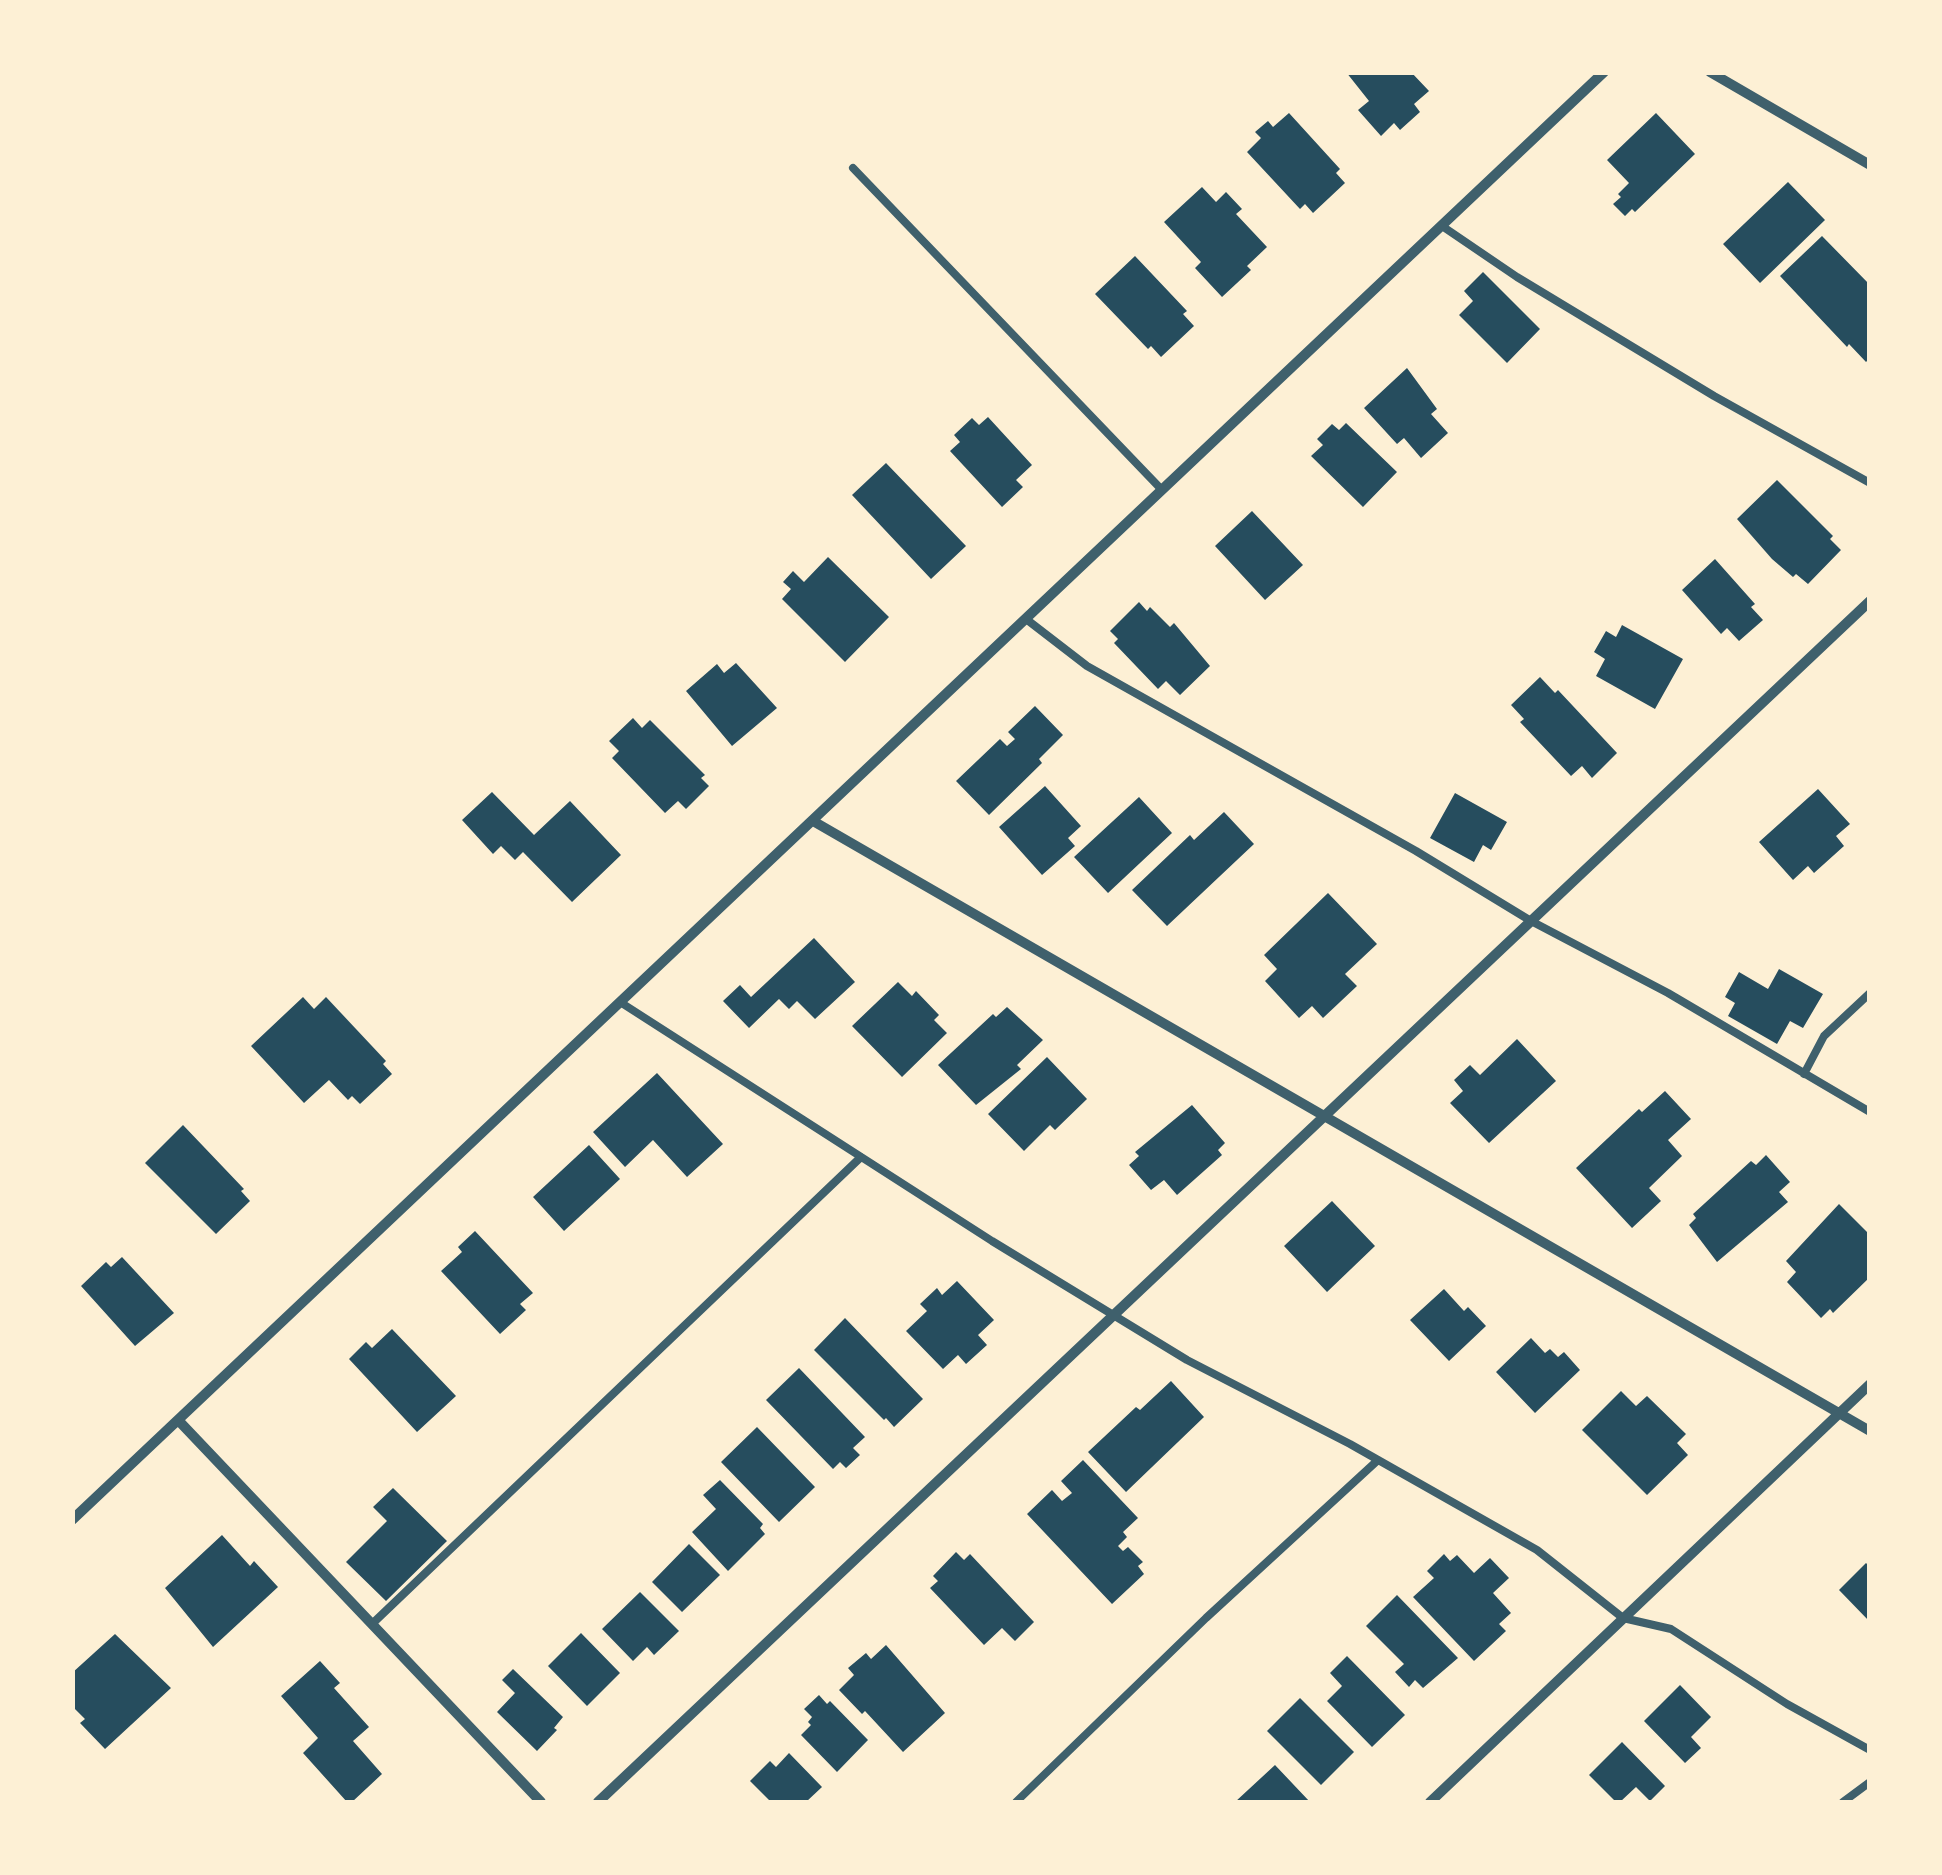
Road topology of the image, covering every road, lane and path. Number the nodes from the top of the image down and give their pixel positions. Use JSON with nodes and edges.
{"nodes":[{"id":1,"x":1604,"y":72,"type":"edge"},
{"id":2,"x":1710,"y":72,"type":"edge"},
{"id":3,"x":1870,"y":165,"type":"edge"},
{"id":4,"x":853,"y":168,"type":"dead end"},
{"id":5,"x":1442,"y":226,"type":"junction"},
{"id":6,"x":1870,"y":484,"type":"edge"},
{"id":7,"x":1162,"y":490,"type":"junction"},
{"id":8,"x":1870,"y":600,"type":"edge"},
{"id":9,"x":1026,"y":619,"type":"junction"},
{"id":10,"x":813,"y":821,"type":"junction"},
{"id":11,"x":1531,"y":921,"type":"junction"},
{"id":12,"x":1870,"y":993,"type":"edge"},
{"id":13,"x":620,"y":1002,"type":"junction"},
{"id":14,"x":1804,"y":1074,"type":"junction"},
{"id":15,"x":1870,"y":1112,"type":"edge"},
{"id":16,"x":1324,"y":1117,"type":"junction"},
{"id":17,"x":861,"y":1157,"type":"junction"},
{"id":18,"x":1116,"y":1314,"type":"junction"},
{"id":19,"x":1870,"y":1384,"type":"edge"},
{"id":20,"x":1838,"y":1413,"type":"junction"},
{"id":21,"x":178,"y":1420,"type":"junction"},
{"id":22,"x":1870,"y":1431,"type":"edge"},
{"id":23,"x":1378,"y":1460,"type":"junction"},
{"id":24,"x":72,"y":1520,"type":"edge"},
{"id":25,"x":1623,"y":1618,"type":"junction"},
{"id":26,"x":372,"y":1624,"type":"junction"},
{"id":27,"x":1870,"y":1750,"type":"edge"},
{"id":28,"x":1870,"y":1782,"type":"edge"},
{"id":29,"x":542,"y":1802,"type":"edge"},
{"id":30,"x":598,"y":1802,"type":"edge"},
{"id":31,"x":1016,"y":1802,"type":"edge"},
{"id":32,"x":1430,"y":1802,"type":"edge"},
{"id":33,"x":1843,"y":1802,"type":"edge"}],
"edges":[{"from":1,"to":5,"type":"street"},
{"from":2,"to":3,"type":"street"},
{"from":4,"to":7,"type":"lane"},
{"from":5,"to":6,"type":"lane"},
{"from":5,"to":7,"type":"street"},
{"from":7,"to":9,"type":"street"},
{"from":8,"to":11,"type":"street"},
{"from":9,"to":10,"type":"street"},
{"from":9,"to":11,"type":"lane"},
{"from":10,"to":13,"type":"street"},
{"from":10,"to":16,"type":"street"},
{"from":11,"to":14,"type":"lane"},
{"from":11,"to":16,"type":"street"},
{"from":12,"to":14,"type":"lane"},
{"from":13,"to":17,"type":"lane"},
{"from":13,"to":21,"type":"street"},
{"from":14,"to":15,"type":"lane"},
{"from":16,"to":18,"type":"street"},
{"from":16,"to":20,"type":"street"},
{"from":17,"to":18,"type":"lane"},
{"from":17,"to":26,"type":"lane"},
{"from":18,"to":23,"type":"lane"},
{"from":18,"to":30,"type":"street"},
{"from":19,"to":20,"type":"street"},
{"from":20,"to":22,"type":"street"},
{"from":20,"to":25,"type":"street"},
{"from":21,"to":24,"type":"street"},
{"from":21,"to":26,"type":"street"},
{"from":23,"to":25,"type":"lane"},
{"from":23,"to":31,"type":"lane"},
{"from":25,"to":27,"type":"lane"},
{"from":25,"to":32,"type":"street"},
{"from":26,"to":29,"type":"street"},
{"from":28,"to":33,"type":"lane"}]}
